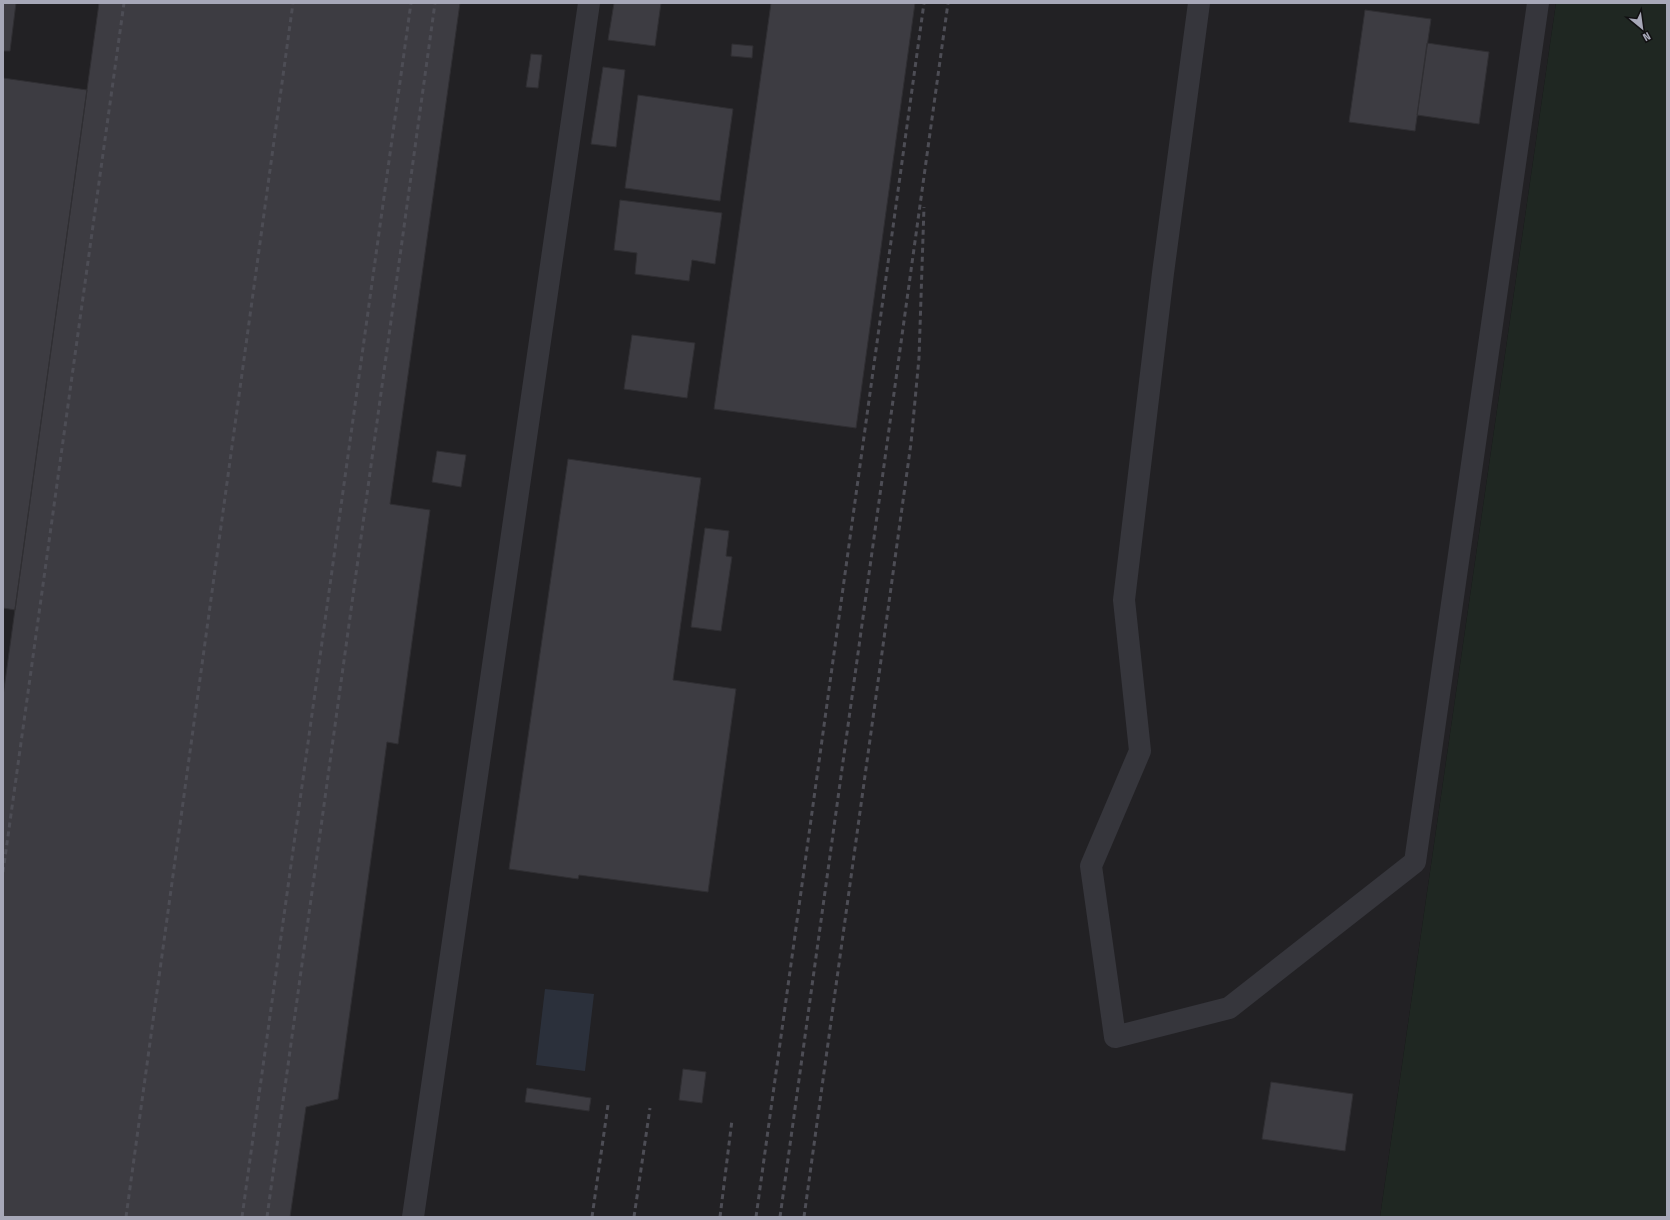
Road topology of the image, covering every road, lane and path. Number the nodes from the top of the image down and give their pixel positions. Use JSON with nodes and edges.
{"nodes":[{"id":1,"x":589,"y":3,"type":"edge"},
{"id":2,"x":1199,"y":3,"type":"edge"},
{"id":3,"x":1538,"y":3,"type":"edge"},
{"id":4,"x":413,"y":1217,"type":"edge"}],
"edges":[{"from":1,"to":4,"type":"lane"},
{"from":2,"to":3,"type":"lane"}]}
